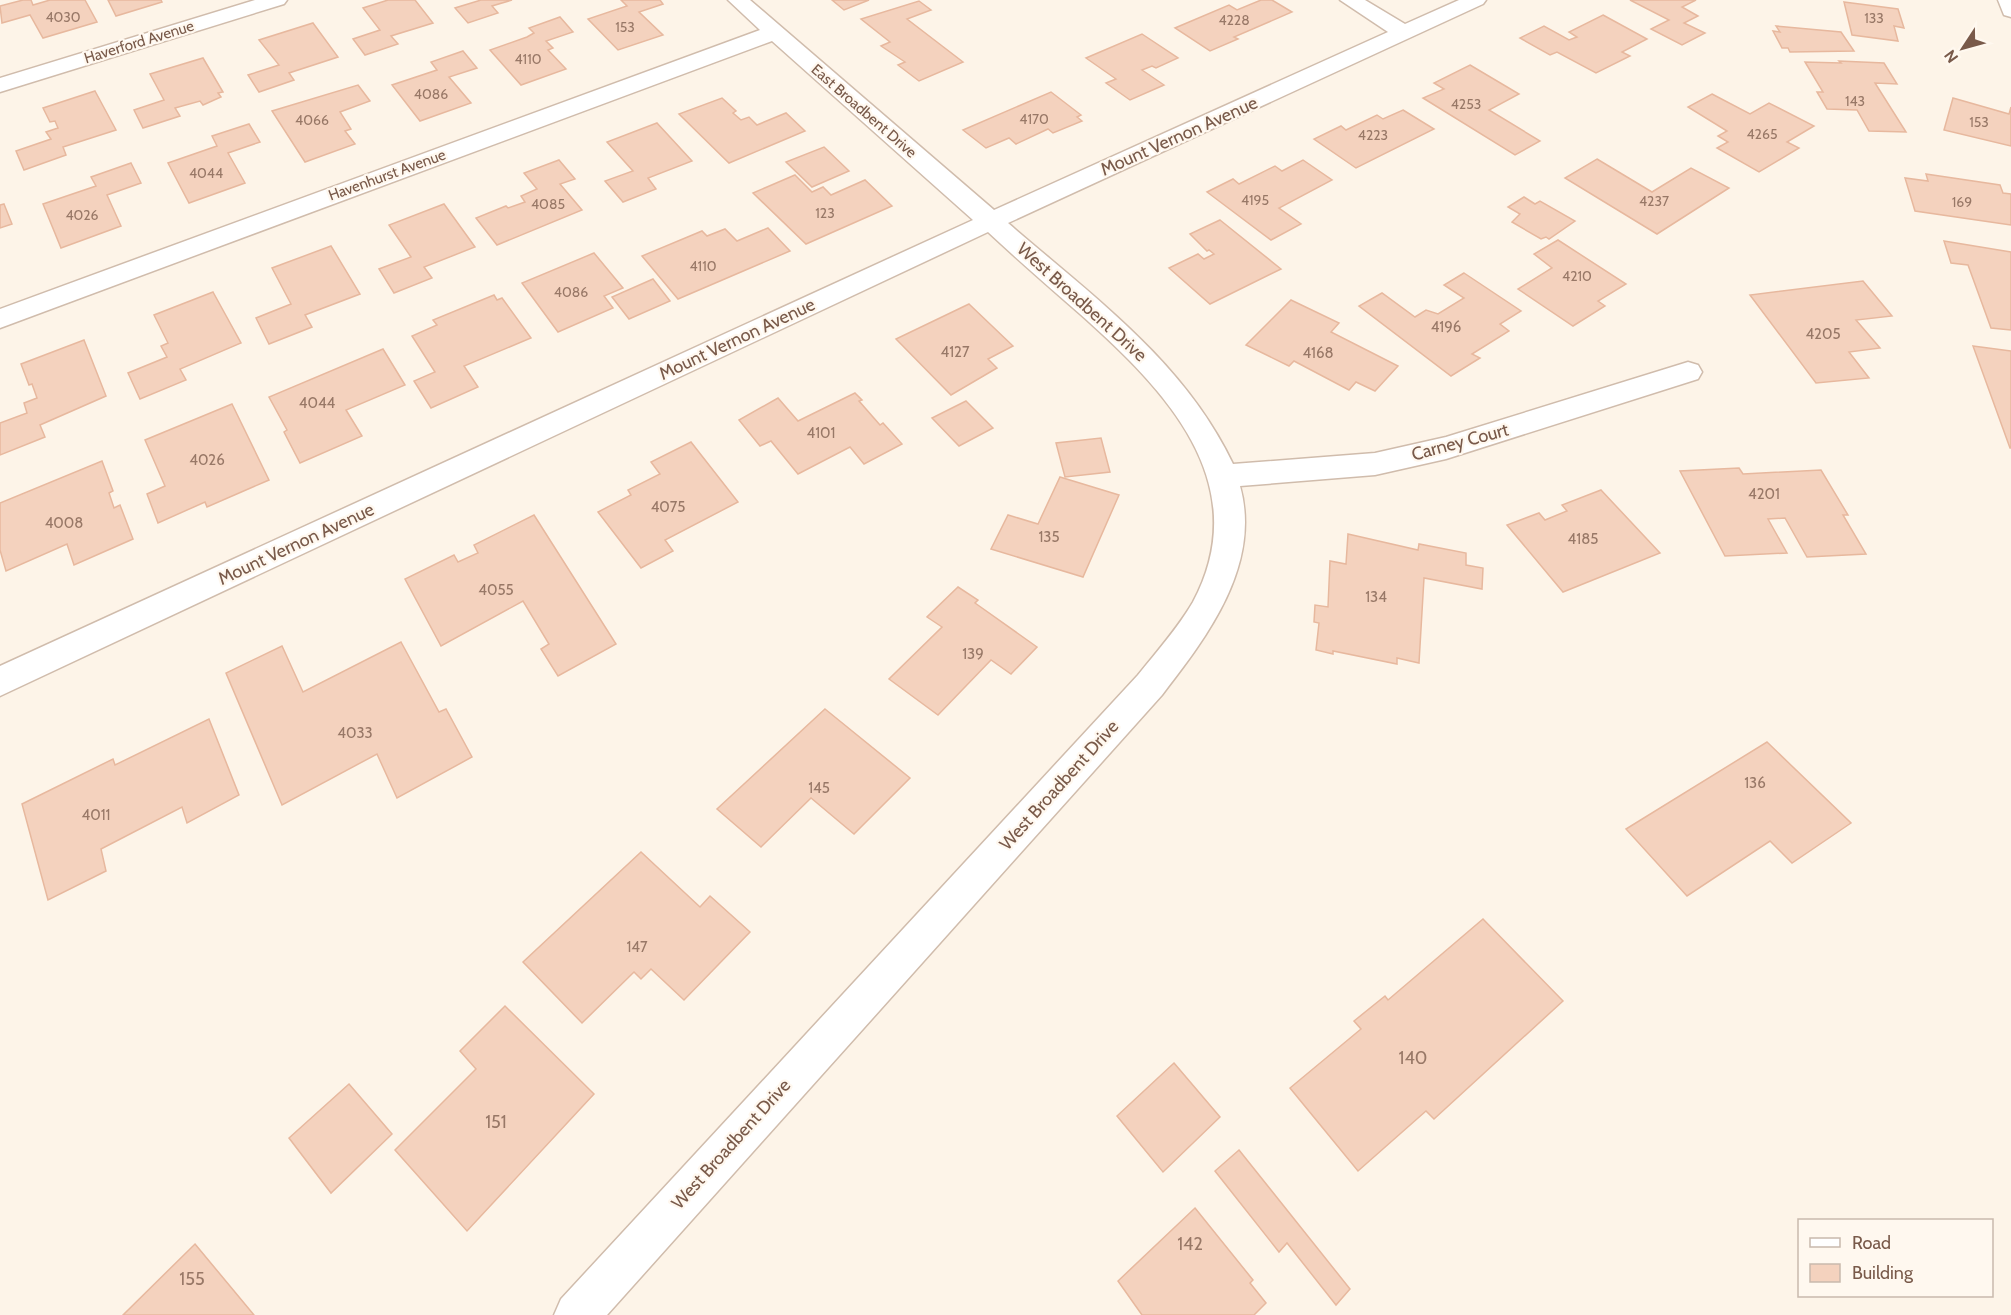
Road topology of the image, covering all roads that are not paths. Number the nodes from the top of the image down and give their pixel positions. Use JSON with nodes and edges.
{"nodes":[{"id":1,"x":277,"y":0,"type":"edge"},
{"id":2,"x":738,"y":0,"type":"edge"},
{"id":3,"x":1350,"y":0,"type":"edge"},
{"id":4,"x":1476,"y":0,"type":"edge"},
{"id":5,"x":2008,"y":0,"type":"edge"},
{"id":6,"x":2011,"y":11,"type":"edge"},
{"id":7,"x":775,"y":32,"type":"junction"},
{"id":8,"x":1405,"y":33,"type":"junction"},
{"id":9,"x":0,"y":84,"type":"edge"},
{"id":10,"x":991,"y":221,"type":"junction"},
{"id":11,"x":0,"y":319,"type":"edge"},
{"id":12,"x":1688,"y":372,"type":"dead end"},
{"id":13,"x":1224,"y":476,"type":"junction"},
{"id":14,"x":0,"y":682,"type":"edge"},
{"id":15,"x":577,"y":1315,"type":"edge"}],
"edges":[{"from":1,"to":9,"type":"street","name":"Haverford Avenue"},
{"from":2,"to":7,"type":"street","name":"East Broadbent Drive"},
{"from":3,"to":8,"type":"street"},
{"from":4,"to":8,"type":"street","name":"Mount Vernon Avenue"},
{"from":5,"to":6,"type":"street"},
{"from":7,"to":10,"type":"street","name":"East Broadbent Drive"},
{"from":7,"to":11,"type":"street","name":"Havenhurst Avenue"},
{"from":8,"to":10,"type":"street","name":"Mount Vernon Avenue"},
{"from":10,"to":13,"type":"street","name":"West Broadbent Drive"},
{"from":10,"to":14,"type":"street","name":"Mount Vernon Avenue"},
{"from":12,"to":13,"type":"street","name":"Carney Court"},
{"from":13,"to":15,"type":"street","name":"West Broadbent Drive"}]}
